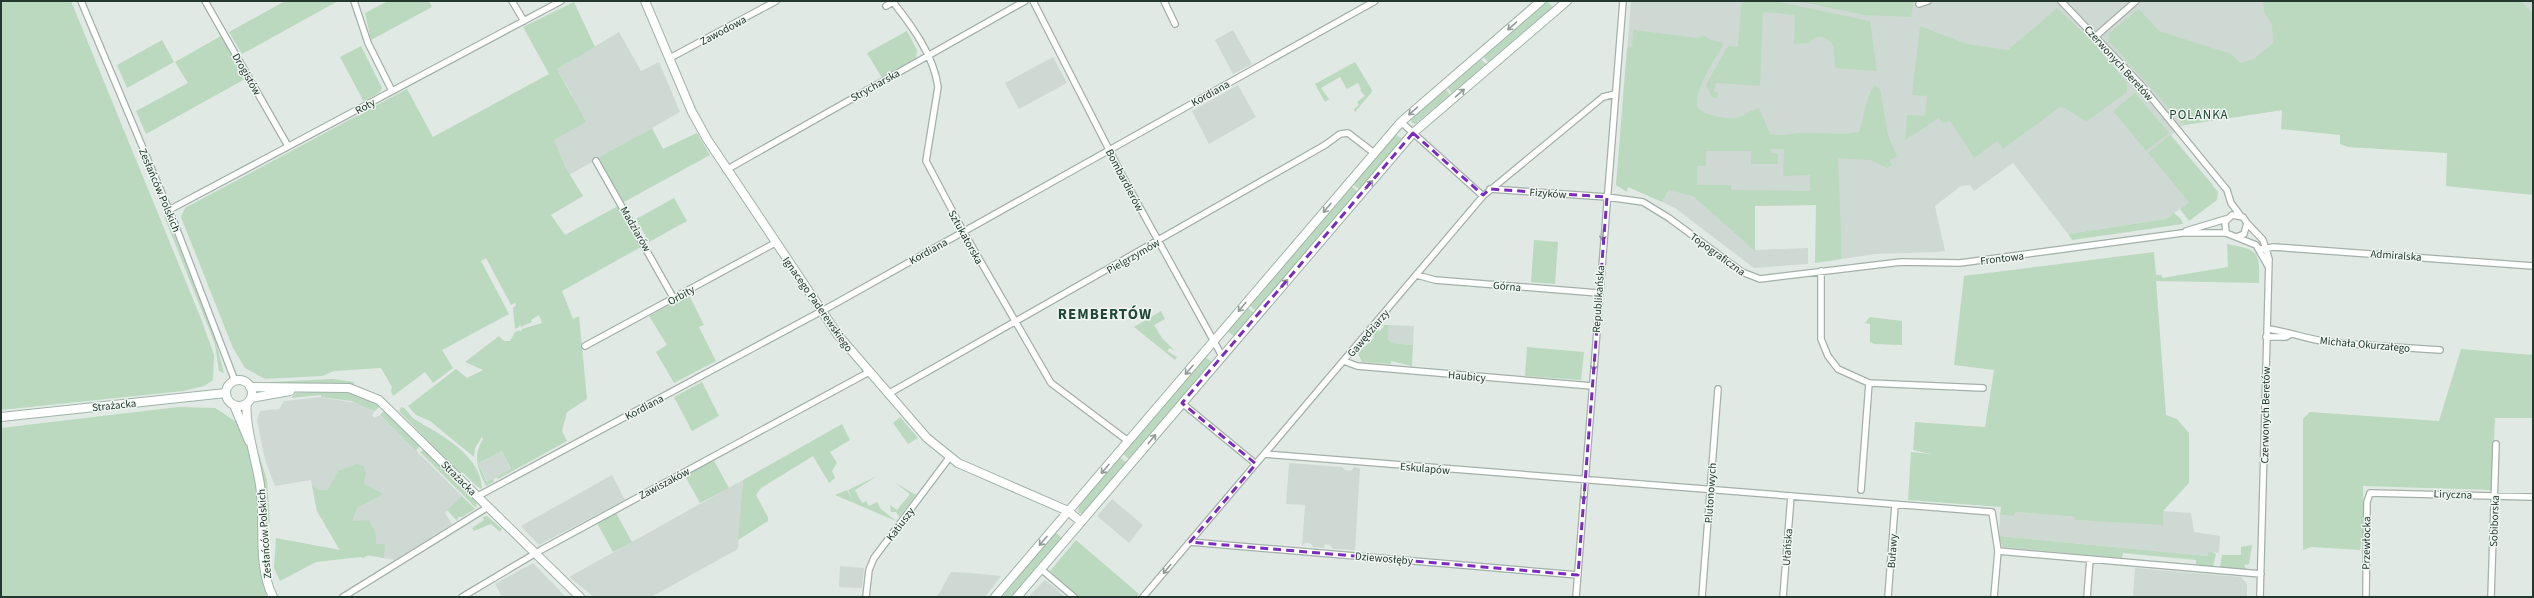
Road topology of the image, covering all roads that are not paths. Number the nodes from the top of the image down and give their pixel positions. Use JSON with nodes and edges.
{"nodes":[{"id":1,"x":81,"y":1,"type":"edge"},
{"id":2,"x":205,"y":1,"type":"edge"},
{"id":3,"x":354,"y":1,"type":"edge"},
{"id":4,"x":512,"y":1,"type":"edge"},
{"id":5,"x":561,"y":1,"type":"edge"},
{"id":6,"x":645,"y":1,"type":"edge"},
{"id":7,"x":776,"y":1,"type":"edge"},
{"id":8,"x":1024,"y":1,"type":"edge"},
{"id":9,"x":1033,"y":1,"type":"edge"},
{"id":10,"x":1164,"y":1,"type":"edge"},
{"id":11,"x":1375,"y":1,"type":"edge"},
{"id":12,"x":1541,"y":1,"type":"edge"},
{"id":13,"x":1567,"y":1,"type":"edge"},
{"id":14,"x":1623,"y":1,"type":"edge"},
{"id":15,"x":1928,"y":1,"type":"edge"},
{"id":16,"x":2061,"y":1,"type":"edge"},
{"id":17,"x":2136,"y":1,"type":"edge"},
{"id":18,"x":1919,"y":4,"type":"dead end"},
{"id":19,"x":886,"y":6,"type":"dead end"},
{"id":20,"x":524,"y":21,"type":"junction"},
{"id":21,"x":1174,"y":24,"type":"dead end"},
{"id":22,"x":2096,"y":36,"type":"junction"},
{"id":23,"x":926,"y":56,"type":"junction"},
{"id":24,"x":670,"y":58,"type":"junction"},
{"id":25,"x":392,"y":91,"type":"junction"},
{"id":26,"x":1615,"y":94,"type":"junction"},
{"id":27,"x":1401,"y":122,"type":"junction"},
{"id":28,"x":1413,"y":133,"type":"junction"},
{"id":29,"x":288,"y":146,"type":"junction"},
{"id":30,"x":1109,"y":149,"type":"junction"},
{"id":31,"x":1374,"y":153,"type":"junction"},
{"id":32,"x":596,"y":161,"type":"dead end"},
{"id":33,"x":726,"y":170,"type":"junction"},
{"id":34,"x":1490,"y":189,"type":"junction"},
{"id":35,"x":1483,"y":196,"type":"junction"},
{"id":36,"x":1607,"y":197,"type":"junction"},
{"id":37,"x":2231,"y":203,"type":"junction"},
{"id":38,"x":169,"y":210,"type":"junction"},
{"id":39,"x":2240,"y":215,"type":"junction"},
{"id":40,"x":2228,"y":218,"type":"junction"},
{"id":41,"x":2247,"y":223,"type":"junction"},
{"id":42,"x":963,"y":231,"type":"junction"},
{"id":43,"x":2182,"y":233,"type":"junction"},
{"id":44,"x":2226,"y":233,"type":"junction"},
{"id":45,"x":2237,"y":237,"type":"junction"},
{"id":46,"x":1159,"y":241,"type":"junction"},
{"id":47,"x":775,"y":243,"type":"junction"},
{"id":48,"x":2267,"y":248,"type":"junction"},
{"id":49,"x":2260,"y":249,"type":"junction"},
{"id":50,"x":2533,"y":266,"type":"edge"},
{"id":51,"x":2268,"y":267,"type":"junction"},
{"id":52,"x":1821,"y":272,"type":"junction"},
{"id":53,"x":1417,"y":275,"type":"junction"},
{"id":54,"x":1598,"y":293,"type":"junction"},
{"id":55,"x":674,"y":299,"type":"junction"},
{"id":56,"x":820,"y":311,"type":"junction"},
{"id":57,"x":1015,"y":323,"type":"junction"},
{"id":58,"x":2267,"y":329,"type":"junction"},
{"id":59,"x":2291,"y":334,"type":"junction"},
{"id":60,"x":2266,"y":337,"type":"junction"},
{"id":61,"x":1214,"y":340,"type":"junction"},
{"id":62,"x":585,"y":346,"type":"dead end"},
{"id":63,"x":2440,"y":350,"type":"dead end"},
{"id":64,"x":1222,"y":356,"type":"junction"},
{"id":65,"x":1344,"y":361,"type":"junction"},
{"id":66,"x":869,"y":372,"type":"junction"},
{"id":67,"x":235,"y":381,"type":"junction"},
{"id":68,"x":1869,"y":383,"type":"junction"},
{"id":69,"x":1592,"y":386,"type":"junction"},
{"id":70,"x":250,"y":387,"type":"junction"},
{"id":71,"x":323,"y":387,"type":"junction"},
{"id":72,"x":1983,"y":388,"type":"dead end"},
{"id":73,"x":1718,"y":389,"type":"dead end"},
{"id":74,"x":226,"y":393,"type":"junction"},
{"id":75,"x":888,"y":394,"type":"junction"},
{"id":76,"x":249,"y":401,"type":"junction"},
{"id":77,"x":1182,"y":403,"type":"junction"},
{"id":78,"x":234,"y":405,"type":"junction"},
{"id":79,"x":1,"y":417,"type":"edge"},
{"id":80,"x":1128,"y":441,"type":"junction"},
{"id":81,"x":2496,"y":444,"type":"dead end"},
{"id":82,"x":252,"y":448,"type":"junction"},
{"id":83,"x":1265,"y":454,"type":"junction"},
{"id":84,"x":949,"y":458,"type":"junction"},
{"id":85,"x":1256,"y":464,"type":"junction"},
{"id":86,"x":1585,"y":481,"type":"junction"},
{"id":87,"x":1710,"y":490,"type":"junction"},
{"id":88,"x":1861,"y":490,"type":"dead end"},
{"id":89,"x":2373,"y":492,"type":"joint"},
{"id":90,"x":478,"y":496,"type":"junction"},
{"id":91,"x":1791,"y":496,"type":"junction"},
{"id":92,"x":2495,"y":496,"type":"junction"},
{"id":93,"x":2533,"y":497,"type":"edge"},
{"id":94,"x":1895,"y":505,"type":"junction"},
{"id":95,"x":488,"y":507,"type":"junction"},
{"id":96,"x":1068,"y":511,"type":"junction"},
{"id":97,"x":1081,"y":522,"type":"junction"},
{"id":98,"x":1190,"y":542,"type":"junction"},
{"id":99,"x":1998,"y":551,"type":"junction"},
{"id":100,"x":536,"y":555,"type":"junction"},
{"id":101,"x":2090,"y":559,"type":"junction"},
{"id":102,"x":1041,"y":569,"type":"junction"},
{"id":103,"x":2261,"y":574,"type":"junction"},
{"id":104,"x":1578,"y":575,"type":"junction"},
{"id":105,"x":273,"y":597,"type":"edge"},
{"id":106,"x":343,"y":597,"type":"edge"},
{"id":107,"x":462,"y":597,"type":"edge"},
{"id":108,"x":580,"y":597,"type":"edge"},
{"id":109,"x":866,"y":597,"type":"edge"},
{"id":110,"x":995,"y":597,"type":"edge"},
{"id":111,"x":1017,"y":597,"type":"edge"},
{"id":112,"x":1074,"y":597,"type":"edge"},
{"id":113,"x":1143,"y":597,"type":"edge"},
{"id":114,"x":1576,"y":597,"type":"edge"},
{"id":115,"x":1702,"y":597,"type":"edge"},
{"id":116,"x":1783,"y":597,"type":"edge"},
{"id":117,"x":1888,"y":597,"type":"edge"},
{"id":118,"x":1994,"y":597,"type":"edge"},
{"id":119,"x":2087,"y":597,"type":"edge"},
{"id":120,"x":2260,"y":597,"type":"edge"},
{"id":121,"x":2366,"y":597,"type":"edge"},
{"id":122,"x":2491,"y":597,"type":"edge"}],
"edges":[{"from":1,"to":38,"type":"street","name":"Zesłańców Polskich"},
{"from":2,"to":29,"type":"street","name":"Drogistów"},
{"from":3,"to":25,"type":"street"},
{"from":4,"to":20,"type":"street"},
{"from":5,"to":20,"type":"street","name":"Roty"},
{"from":6,"to":24,"type":"street","name":"Ignacego Paderewskiego"},
{"from":7,"to":24,"type":"street","name":"Zawodowa"},
{"from":8,"to":23,"type":"street","name":"Strycharska"},
{"from":9,"to":30,"type":"street","name":"Bombardierów"},
{"from":10,"to":21,"type":"street"},
{"from":11,"to":30,"type":"street","name":"Kordiana"},
{"from":12,"to":27,"type":"street","one_way":true},
{"from":28,"to":13,"type":"street","one_way":true},
{"from":14,"to":26,"type":"street","name":"Republikańska"},
{"from":15,"to":18,"type":"street"},
{"from":16,"to":22,"type":"street","name":"Czerwonych Beretów"},
{"from":17,"to":22,"type":"street"},
{"from":19,"to":23,"type":"street","name":"Sztukatorska"},
{"from":20,"to":25,"type":"street","name":"Roty"},
{"from":22,"to":37,"type":"street","name":"Czerwonych Beretów"},
{"from":23,"to":33,"type":"street","name":"Strycharska"},
{"from":23,"to":42,"type":"street","name":"Sztukatorska"},
{"from":24,"to":33,"type":"street","name":"Ignacego Paderewskiego"},
{"from":25,"to":29,"type":"street","name":"Roty"},
{"from":26,"to":34,"type":"street","name":"Gawędziarzy"},
{"from":26,"to":36,"type":"street","name":"Republikańska"},
{"from":27,"to":28,"type":"street"},
{"from":27,"to":31,"type":"street"},
{"from":28,"to":35,"type":"street"},
{"from":64,"to":28,"type":"street","one_way":true},
{"from":29,"to":38,"type":"street","name":"Roty"},
{"from":30,"to":42,"type":"street","name":"Kordiana"},
{"from":30,"to":46,"type":"street","name":"Bombardierów"},
{"from":31,"to":46,"type":"street","name":"Pielgrzymów"},
{"from":31,"to":61,"type":"street","one_way":true},
{"from":32,"to":55,"type":"street","name":"Madziarów"},
{"from":33,"to":47,"type":"street","name":"Ignacego Paderewskiego"},
{"from":34,"to":35,"type":"street","name":"Gawędziarzy"},
{"from":34,"to":36,"type":"street","name":"Fizyków"},
{"from":35,"to":53,"type":"street","name":"Gawędziarzy"},
{"from":36,"to":52,"type":"street","name":"Topograficzna"},
{"from":36,"to":54,"type":"street","name":"Republikańska","one_way":true},
{"from":37,"to":39,"type":"street","name":"Czerwonych Beretów"},
{"from":37,"to":40,"type":"street"},
{"from":38,"to":67,"type":"street","name":"Zesłańców Polskich"},
{"from":39,"to":40,"type":"street"},
{"from":39,"to":41,"type":"street"},
{"from":40,"to":43,"type":"street","name":"Frontowa"},
{"from":40,"to":44,"type":"street"},
{"from":41,"to":45,"type":"street"},
{"from":41,"to":48,"type":"street"},
{"from":42,"to":56,"type":"street","name":"Kordiana"},
{"from":42,"to":57,"type":"street","name":"Sztukatorska"},
{"from":43,"to":44,"type":"street","name":"Frontowa"},
{"from":43,"to":52,"type":"street","name":"Frontowa"},
{"from":44,"to":45,"type":"street"},
{"from":45,"to":49,"type":"street"},
{"from":46,"to":57,"type":"street","name":"Pielgrzymów"},
{"from":46,"to":61,"type":"street","name":"Bombardierów"},
{"from":47,"to":55,"type":"street","name":"Orbity"},
{"from":47,"to":56,"type":"street","name":"Ignacego Paderewskiego"},
{"from":48,"to":49,"type":"street","name":"Admiralska"},
{"from":48,"to":50,"type":"street","name":"Admiralska"},
{"from":48,"to":51,"type":"street","name":"Czerwonych Beretów"},
{"from":49,"to":51,"type":"street","name":"Czerwonych Beretów"},
{"from":51,"to":58,"type":"street","name":"Czerwonych Beretów"},
{"from":52,"to":68,"type":"street"},
{"from":53,"to":54,"type":"street","name":"Górna"},
{"from":53,"to":65,"type":"street","name":"Gawędziarzy"},
{"from":54,"to":69,"type":"street","name":"Republikańska","one_way":true},
{"from":55,"to":62,"type":"street","name":"Orbity"},
{"from":56,"to":66,"type":"street","name":"Ignacego Paderewskiego"},
{"from":56,"to":90,"type":"street","name":"Kordiana"},
{"from":57,"to":75,"type":"street","name":"Pielgrzymów"},
{"from":57,"to":80,"type":"street","name":"Sztukatorska"},
{"from":58,"to":59,"type":"street","name":"Michała Okurzałego"},
{"from":58,"to":60,"type":"street","name":"Czerwonych Beretów"},
{"from":59,"to":60,"type":"street","name":"Michała Okurzałego"},
{"from":59,"to":63,"type":"street","name":"Michała Okurzałego"},
{"from":60,"to":103,"type":"street","name":"Czerwonych Beretów"},
{"from":61,"to":64,"type":"street","name":"Bombardierów"},
{"from":61,"to":80,"type":"street","one_way":true},
{"from":64,"to":77,"type":"street"},
{"from":65,"to":69,"type":"street","name":"Haubicy"},
{"from":65,"to":83,"type":"street","name":"Gawędziarzy"},
{"from":66,"to":75,"type":"street","name":"Ignacego Paderewskiego"},
{"from":66,"to":100,"type":"street","name":"Zawiszaków"},
{"from":67,"to":70,"type":"street"},
{"from":67,"to":74,"type":"street"},
{"from":68,"to":72,"type":"street"},
{"from":68,"to":88,"type":"street"},
{"from":69,"to":86,"type":"street","name":"Republikańska"},
{"from":70,"to":71,"type":"street","name":"Strażacka"},
{"from":70,"to":76,"type":"street"},
{"from":71,"to":76,"type":"street","name":"Strażacka"},
{"from":71,"to":90,"type":"street","name":"Strażacka"},
{"from":73,"to":87,"type":"street","name":"Plutonowych"},
{"from":74,"to":78,"type":"street"},
{"from":74,"to":79,"type":"street","name":"Strażacka"},
{"from":75,"to":84,"type":"street","name":"Ignacego Paderewskiego"},
{"from":76,"to":78,"type":"street"},
{"from":76,"to":82,"type":"street","name":"Zesłańców Polskich"},
{"from":77,"to":85,"type":"street"},
{"from":97,"to":77,"type":"street","one_way":true},
{"from":78,"to":82,"type":"street","name":"Zesłańców Polskich"},
{"from":80,"to":96,"type":"street","one_way":true},
{"from":81,"to":92,"type":"street","name":"Sobiborska"},
{"from":82,"to":105,"type":"street","name":"Zesłańców Polskich"},
{"from":83,"to":85,"type":"street","name":"Gawędziarzy"},
{"from":83,"to":86,"type":"street","name":"Eskulapów"},
{"from":84,"to":96,"type":"street","name":"Ignacego Paderewskiego"},
{"from":84,"to":109,"type":"street","name":"Katiuszy"},
{"from":85,"to":98,"type":"street","name":"Gawędziarzy"},
{"from":86,"to":87,"type":"street","name":"Eskulapów"},
{"from":86,"to":104,"type":"street","name":"Republikańska","one_way":true},
{"from":87,"to":91,"type":"street","name":"Eskulapów"},
{"from":87,"to":115,"type":"street","name":"Plutonowych"},
{"from":89,"to":92,"type":"street","name":"Liryczna"},
{"from":89,"to":121,"type":"street","name":"Przewłocka"},
{"from":90,"to":95,"type":"street","name":"Strażacka"},
{"from":91,"to":94,"type":"street","name":"Eskulapów"},
{"from":91,"to":116,"type":"street","name":"Ułańska"},
{"from":92,"to":93,"type":"street","name":"Liryczna"},
{"from":92,"to":122,"type":"street","name":"Sobiborska"},
{"from":94,"to":99,"type":"street","name":"Eskulapów"},
{"from":94,"to":117,"type":"street","name":"Buławy"},
{"from":95,"to":100,"type":"street","name":"Strażacka"},
{"from":95,"to":106,"type":"street"},
{"from":96,"to":97,"type":"street","name":"Ignacego Paderewskiego"},
{"from":96,"to":110,"type":"street","one_way":true},
{"from":97,"to":102,"type":"street"},
{"from":98,"to":104,"type":"street","name":"Dziewosłęby"},
{"from":98,"to":113,"type":"street","name":"Gawędziarzy","one_way":true},
{"from":99,"to":101,"type":"street"},
{"from":99,"to":118,"type":"street"},
{"from":100,"to":107,"type":"street","name":"Zawiszaków"},
{"from":100,"to":108,"type":"street","name":"Strażacka"},
{"from":101,"to":103,"type":"street"},
{"from":101,"to":119,"type":"street"},
{"from":102,"to":111,"type":"street"},
{"from":102,"to":112,"type":"street"},
{"from":103,"to":120,"type":"street","name":"Czerwonych Beretów"},
{"from":104,"to":114,"type":"street","name":"Republikańska"}]}
